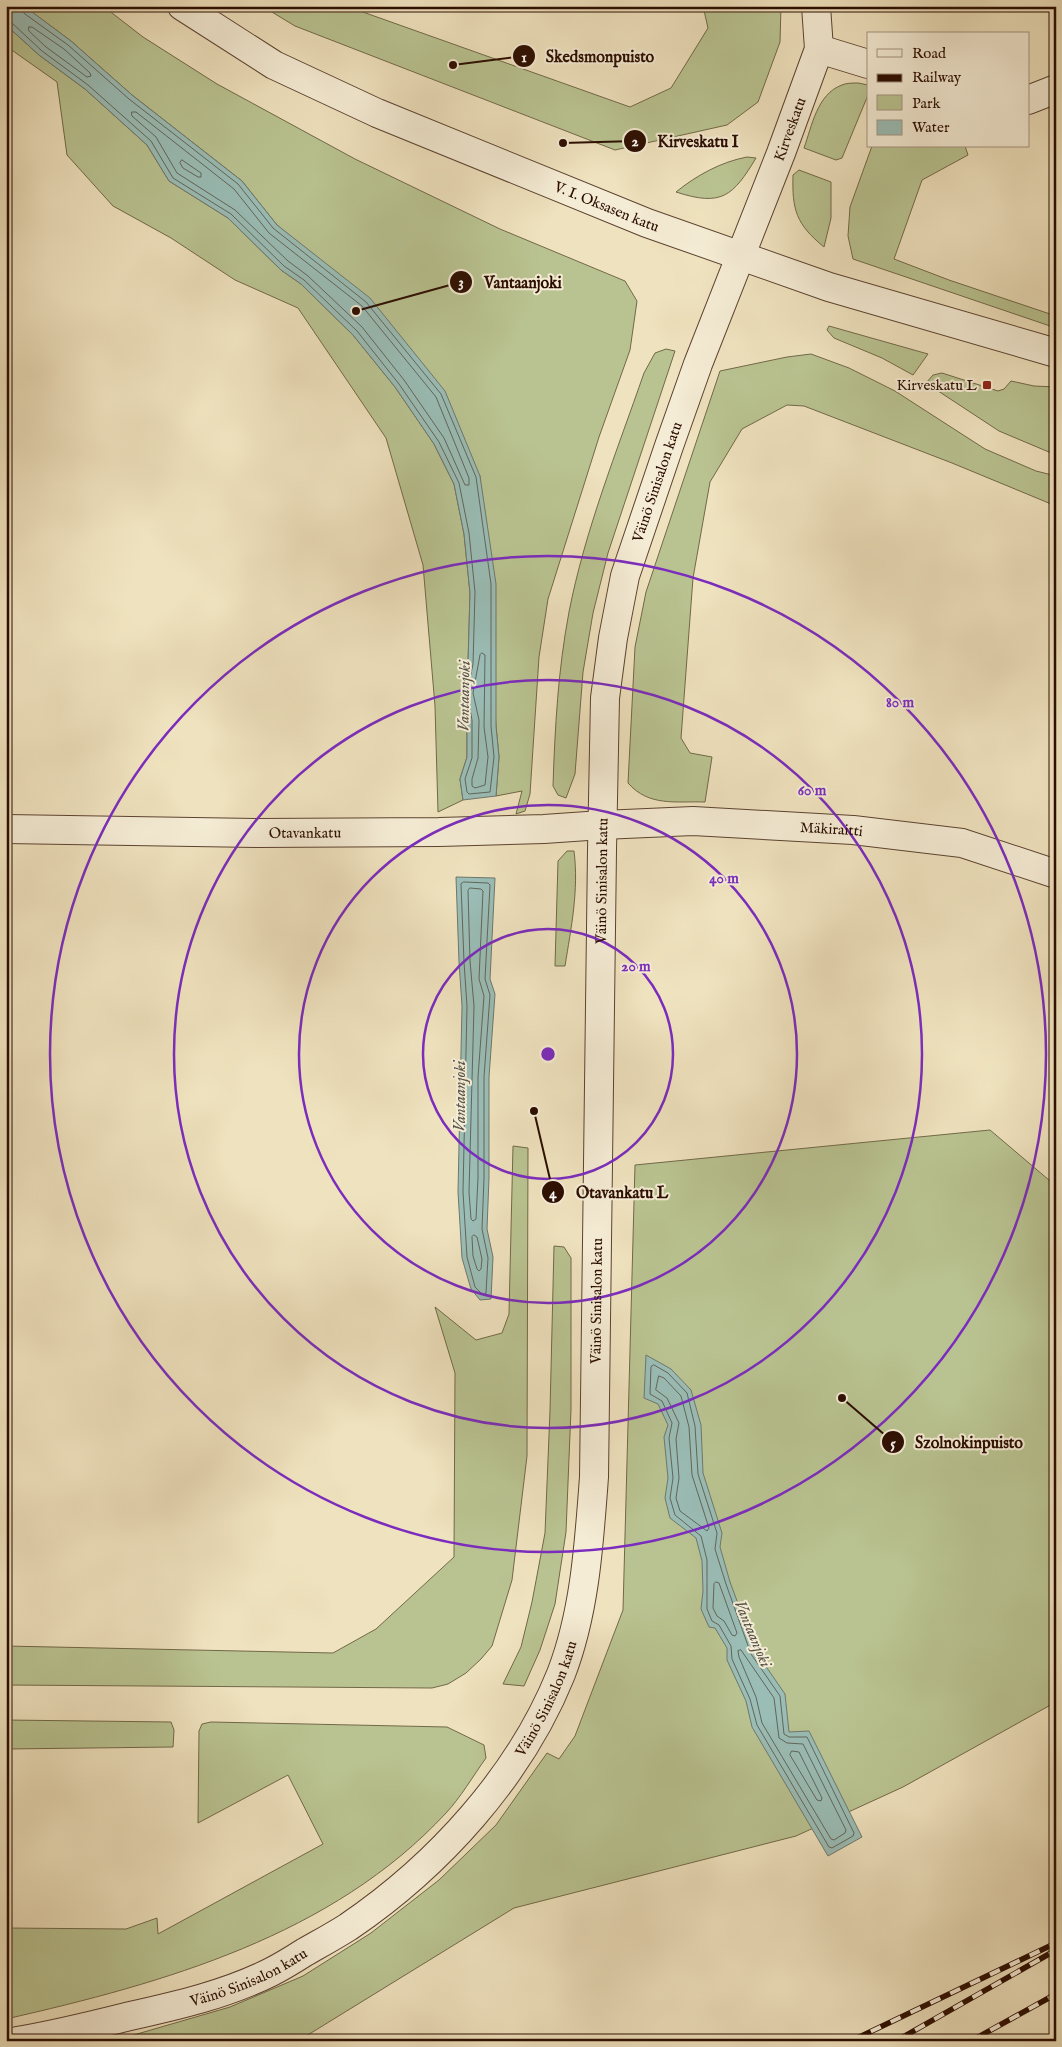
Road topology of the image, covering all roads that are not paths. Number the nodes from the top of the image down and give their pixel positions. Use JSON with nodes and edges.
{"nodes":[{"id":1,"x":182,"y":6,"type":"edge"},
{"id":2,"x":816,"y":6,"type":"edge"},
{"id":3,"x":819,"y":50,"type":"junction"},
{"id":4,"x":867,"y":64,"type":"edge"},
{"id":5,"x":1056,"y":89,"type":"edge"},
{"id":6,"x":1030,"y":99,"type":"edge"},
{"id":7,"x":741,"y":257,"type":"junction"},
{"id":8,"x":1056,"y":353,"type":"edge"},
{"id":9,"x":602,"y":825,"type":"junction"},
{"id":10,"x":6,"y":829,"type":"edge"},
{"id":11,"x":1056,"y":874,"type":"edge"},
{"id":12,"x":17,"y":2041,"type":"edge"}],
"edges":[{"from":1,"to":7,"type":"street","name":"V. I. Oksasen katu"},
{"from":2,"to":3,"type":"street"},
{"from":3,"to":4,"type":"street"},
{"from":3,"to":7,"type":"street","name":"Kirveskatu"},
{"from":5,"to":6,"type":"street"},
{"from":7,"to":8,"type":"street","name":"V. I. Oksasen katu"},
{"from":7,"to":9,"type":"street","name":"Väinö Sinisalon katu"},
{"from":9,"to":10,"type":"street","name":"Otavankatu"},
{"from":9,"to":11,"type":"street","name":"Mäkiraitti"},
{"from":9,"to":12,"type":"street","name":"Väinö Sinisalon katu"}]}
